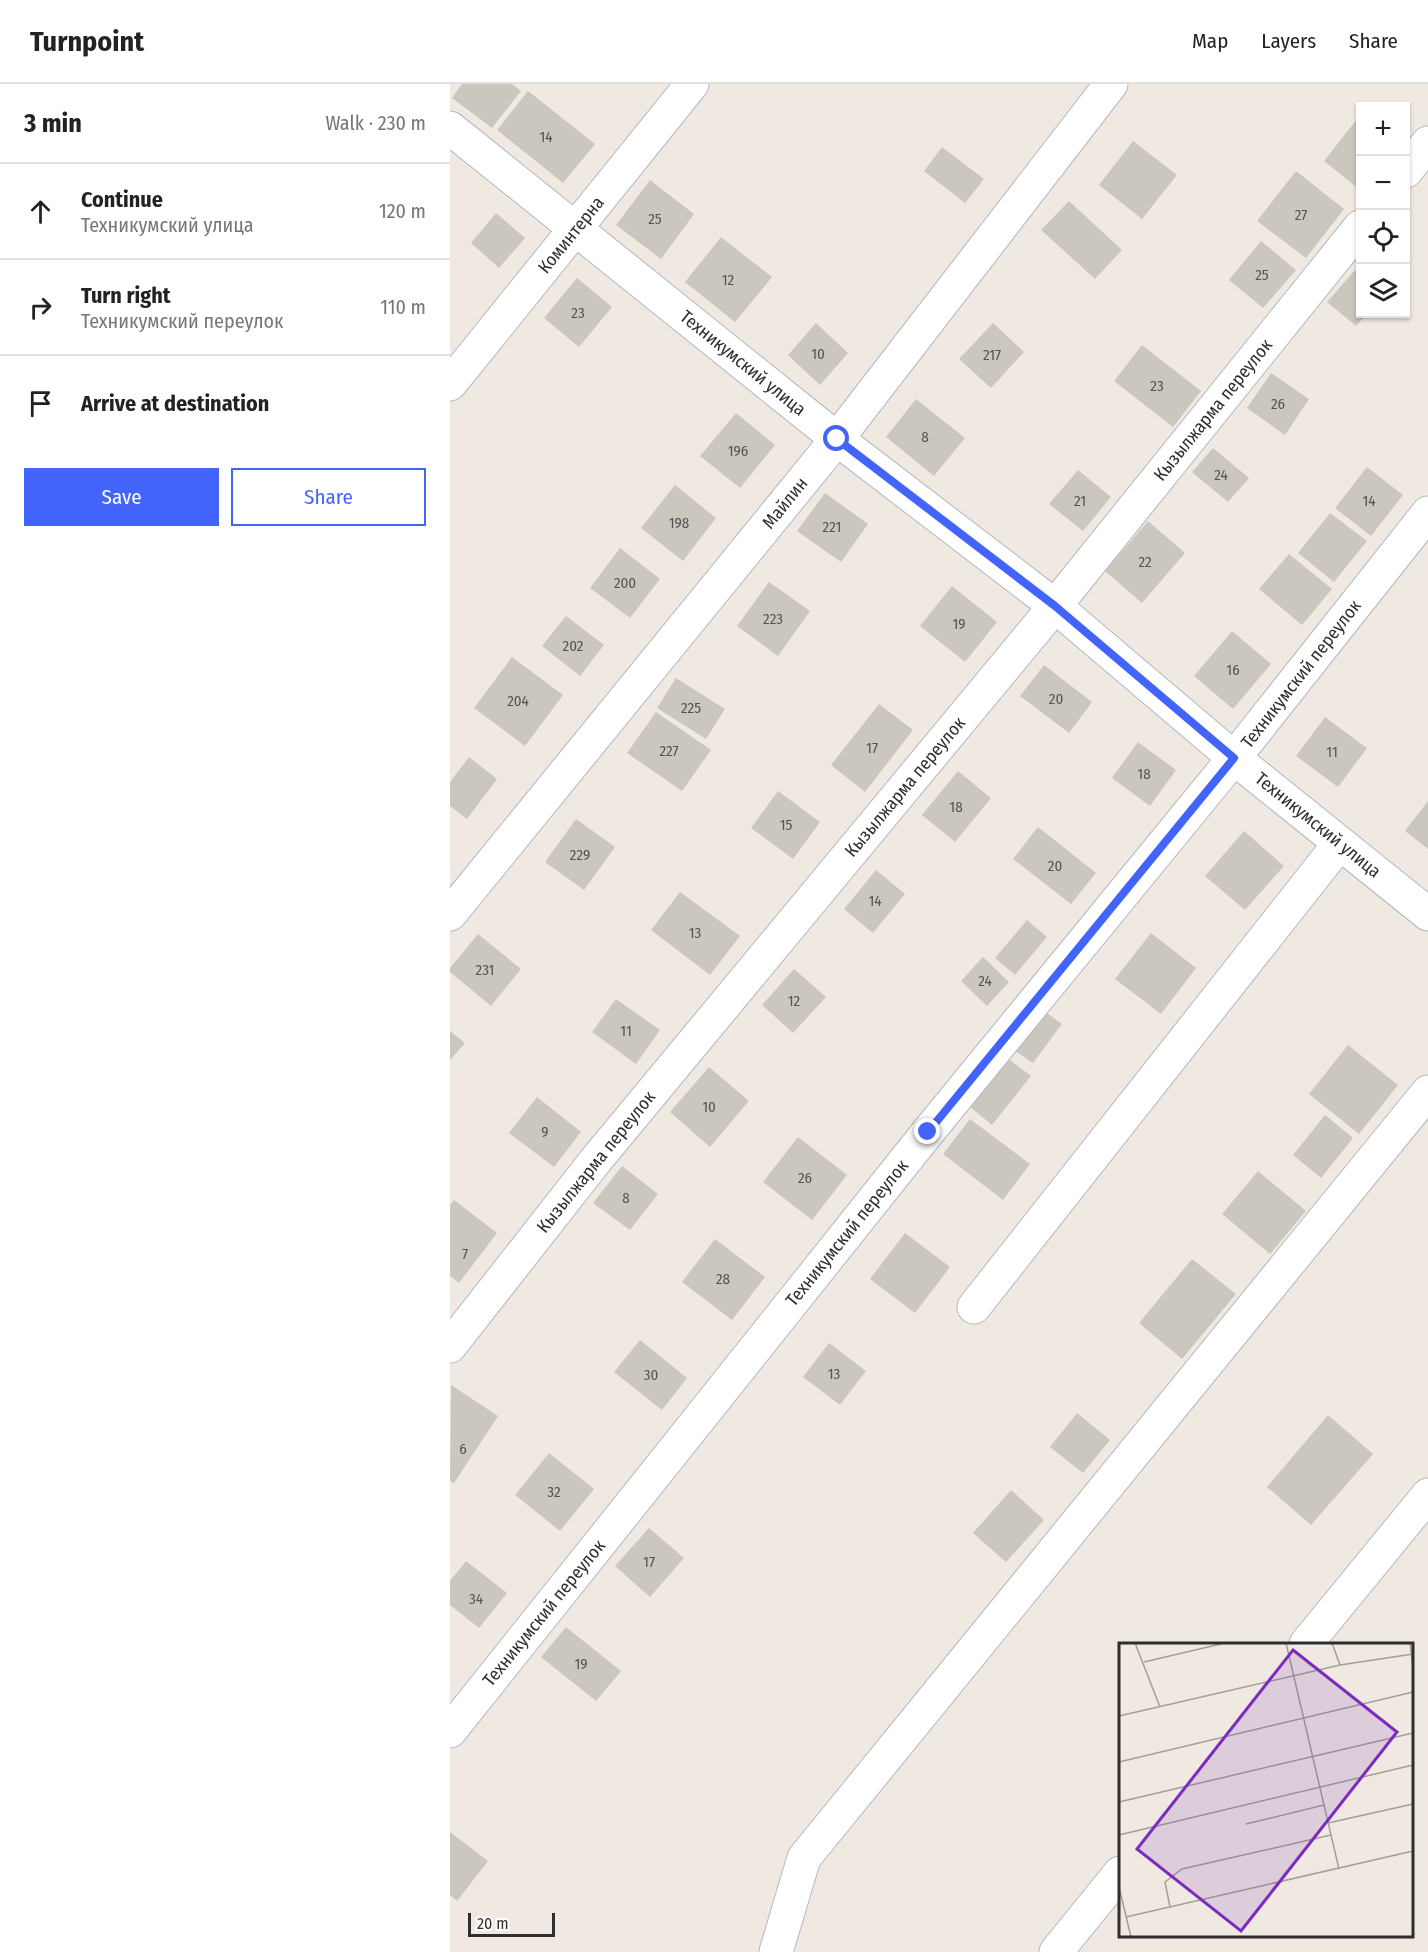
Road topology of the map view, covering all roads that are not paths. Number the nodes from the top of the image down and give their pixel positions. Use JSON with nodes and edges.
{"nodes":[{"id":1,"x":692,"y":84,"type":"edge"},
{"id":2,"x":1111,"y":84,"type":"edge"},
{"id":3,"x":450,"y":128,"type":"edge"},
{"id":4,"x":1428,"y":143,"type":"edge"},
{"id":5,"x":1410,"y":166,"type":"edge"},
{"id":6,"x":576,"y":229,"type":"junction"},
{"id":7,"x":1356,"y":232,"type":"edge"},
{"id":8,"x":450,"y":384,"type":"edge"},
{"id":9,"x":837,"y":439,"type":"junction"},
{"id":10,"x":1428,"y":513,"type":"edge"},
{"id":11,"x":1055,"y":606,"type":"junction"},
{"id":12,"x":1234,"y":758,"type":"junction"},
{"id":13,"x":1340,"y":843,"type":"junction"},
{"id":14,"x":450,"y":914,"type":"edge"},
{"id":15,"x":1428,"y":914,"type":"edge"},
{"id":16,"x":1428,"y":1092,"type":"edge"},
{"id":17,"x":974,"y":1307,"type":"dead end"},
{"id":18,"x":450,"y":1346,"type":"edge"},
{"id":19,"x":1428,"y":1494,"type":"edge"},
{"id":20,"x":1307,"y":1643,"type":"edge"},
{"id":21,"x":450,"y":1731,"type":"edge"},
{"id":22,"x":1119,"y":1874,"type":"edge"},
{"id":23,"x":776,"y":1952,"type":"edge"},
{"id":24,"x":1056,"y":1952,"type":"edge"}],
"edges":[{"from":1,"to":6,"type":"street","name":"Коминтерна"},
{"from":2,"to":9,"type":"street","name":"Майлин"},
{"from":3,"to":6,"type":"street","name":"Техникумский улица"},
{"from":4,"to":5,"type":"street"},
{"from":6,"to":8,"type":"street","name":"Коминтерна"},
{"from":6,"to":9,"type":"street","name":"Техникумский улица"},
{"from":7,"to":11,"type":"street","name":"Кызылжарма переулок"},
{"from":9,"to":11,"type":"street","name":"Техникумский улица"},
{"from":9,"to":14,"type":"street","name":"Майлин"},
{"from":10,"to":12,"type":"street","name":"Техникумский переулок"},
{"from":11,"to":12,"type":"street","name":"Техникумский улица"},
{"from":11,"to":18,"type":"street","name":"Кызылжарма переулок"},
{"from":12,"to":13,"type":"street","name":"Техникумский улица"},
{"from":12,"to":21,"type":"street","name":"Техникумский переулок"},
{"from":13,"to":15,"type":"street","name":"Техникумский улица"},
{"from":13,"to":17,"type":"street"},
{"from":16,"to":23,"type":"street"},
{"from":19,"to":20,"type":"street"},
{"from":22,"to":24,"type":"street"}]}
